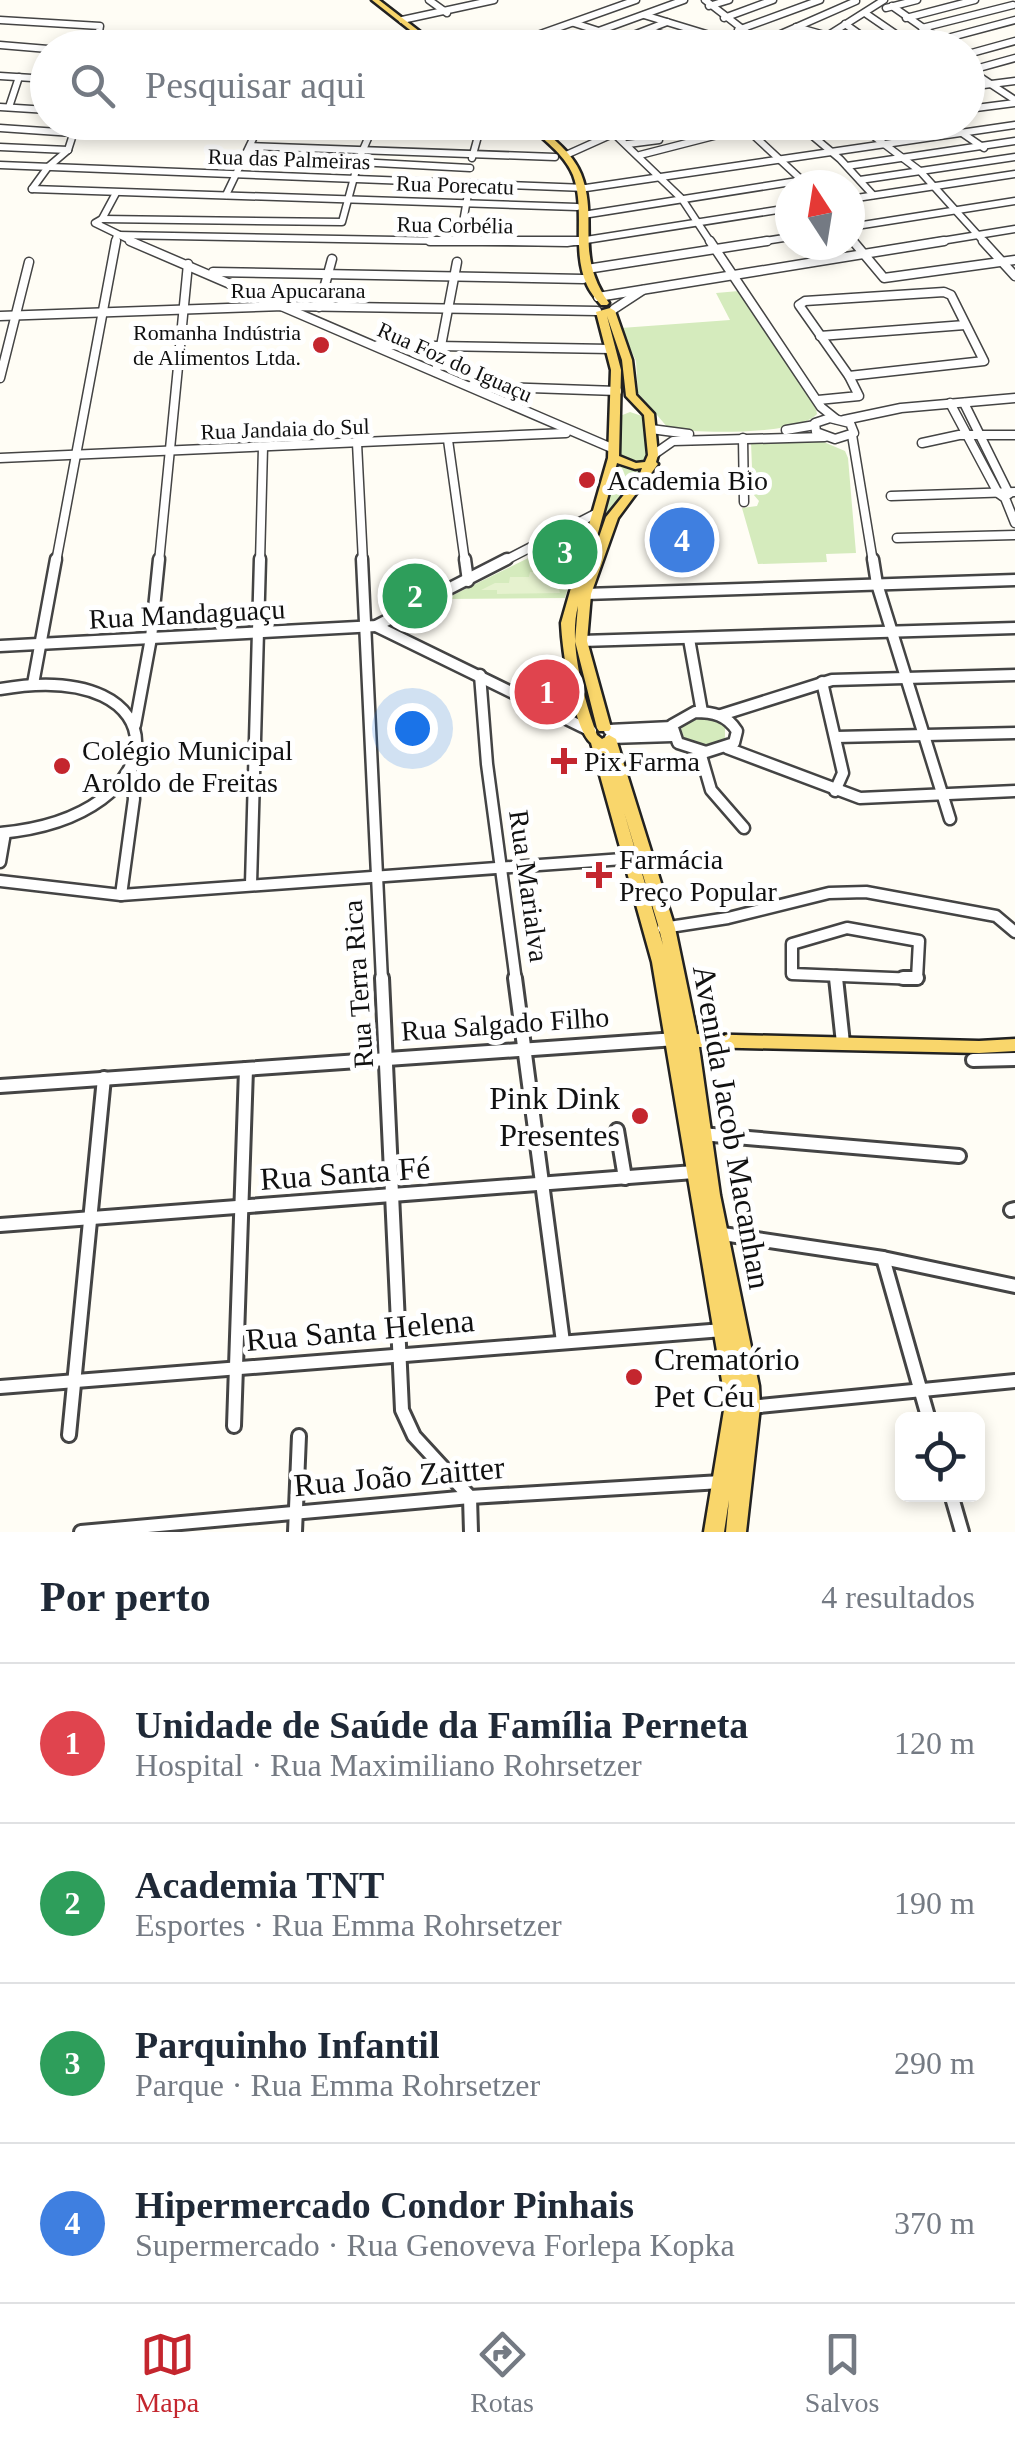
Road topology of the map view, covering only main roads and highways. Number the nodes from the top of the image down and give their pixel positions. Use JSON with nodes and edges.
{"nodes":[{"id":1,"x":371,"y":0,"type":"edge"},
{"id":2,"x":408,"y":30,"type":"edge"},
{"id":3,"x":415,"y":30,"type":"edge"},
{"id":4,"x":545,"y":140,"type":"edge"},
{"id":5,"x":604,"y":306,"type":"junction"},
{"id":6,"x":616,"y":415,"type":"junction"},
{"id":7,"x":650,"y":415,"type":"junction"},
{"id":8,"x":613,"y":454,"type":"junction"},
{"id":9,"x":652,"y":460,"type":"junction"},
{"id":10,"x":584,"y":712,"type":"junction"},
{"id":11,"x":601,"y":712,"type":"junction"},
{"id":12,"x":603,"y":735,"type":"junction"},
{"id":13,"x":683,"y":1040,"type":"junction"},
{"id":14,"x":1015,"y":1045,"type":"edge"},
{"id":15,"x":711,"y":1232,"type":"junction"},
{"id":16,"x":721,"y":1482,"type":"junction"},
{"id":17,"x":743,"y":1484,"type":"junction"},
{"id":18,"x":714,"y":1532,"type":"edge"},
{"id":19,"x":736,"y":1532,"type":"edge"}],
"edges":[{"from":1,"to":2,"type":"main road"},
{"from":1,"to":3,"type":"main road"},
{"from":4,"to":5,"type":"main road","name":"Avenida Jacob Macanhan"},
{"from":5,"to":6,"type":"main road","name":"Avenida Jacob Macanhan"},
{"from":5,"to":7,"type":"main road","name":"Avenida Jacob Macanhan"},
{"from":6,"to":7,"type":"main road"},
{"from":6,"to":8,"type":"main road","name":"Avenida Jacob Macanhan"},
{"from":7,"to":9,"type":"main road","name":"Avenida Jacob Macanhan"},
{"from":8,"to":9,"type":"main road"},
{"from":8,"to":10,"type":"main road","name":"Avenida Jacob Macanhan"},
{"from":9,"to":11,"type":"main road","name":"Avenida Jacob Macanhan"},
{"from":10,"to":11,"type":"main road"},
{"from":10,"to":12,"type":"main road","name":"Avenida Jacob Macanhan"},
{"from":11,"to":12,"type":"main road","name":"Avenida Jacob Macanhan"},
{"from":12,"to":13,"type":"main road","name":"Avenida Jacob Macanhan"},
{"from":13,"to":14,"type":"main road","name":"Rua Salgado Filho"},
{"from":13,"to":15,"type":"main road","name":"Avenida Jacob Macanhan"},
{"from":13,"to":15,"type":"main road","name":"Avenida Jacob Macanhan"},
{"from":15,"to":16,"type":"main road","name":"Avenida Jacob Macanhan"},
{"from":15,"to":17,"type":"main road","name":"Avenida Jacob Macanhan"},
{"from":16,"to":17,"type":"main road"},
{"from":16,"to":18,"type":"main road","name":"Avenida Jacob Macanhan"},
{"from":17,"to":19,"type":"main road","name":"Avenida Jacob Macanhan"}]}
